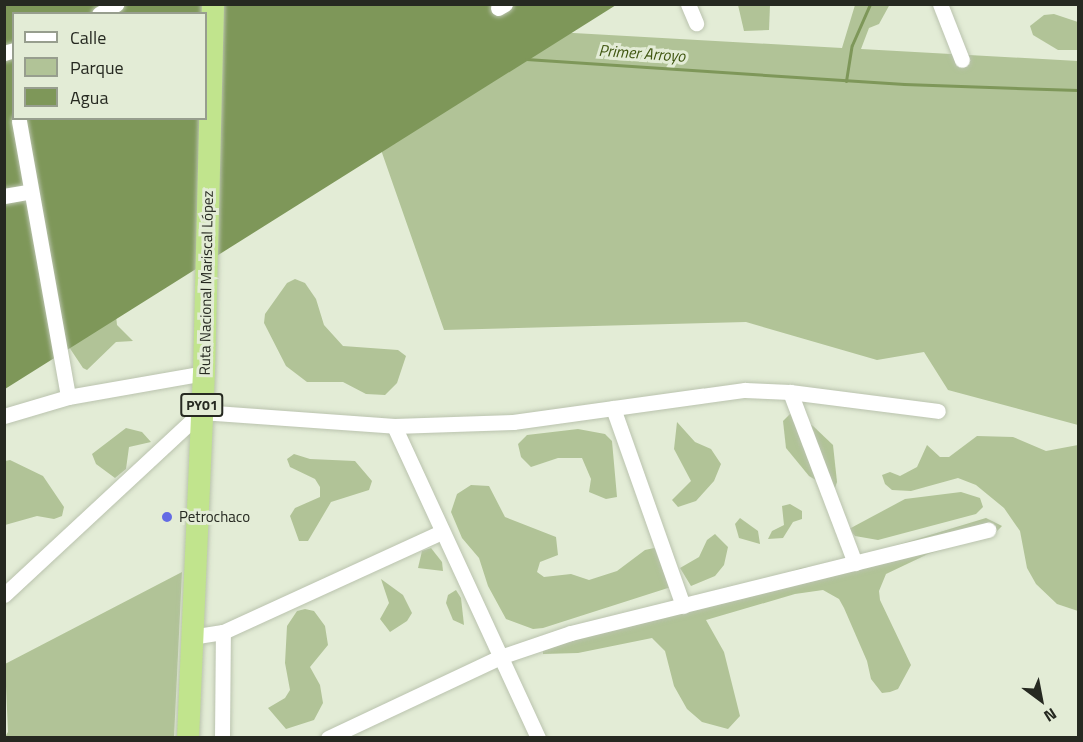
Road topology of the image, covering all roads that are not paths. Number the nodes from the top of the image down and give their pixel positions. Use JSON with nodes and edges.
{"nodes":[{"id":1,"x":116,"y":4,"type":"edge"},
{"id":2,"x":688,"y":4,"type":"edge"},
{"id":3,"x":940,"y":4,"type":"edge"},
{"id":4,"x":213,"y":6,"type":"edge"},
{"id":5,"x":102,"y":12,"type":"edge"},
{"id":6,"x":696,"y":23,"type":"dead end"},
{"id":7,"x":963,"y":60,"type":"dead end"},
{"id":8,"x":19,"y":121,"type":"dead end"},
{"id":9,"x":31,"y":191,"type":"junction"},
{"id":10,"x":4,"y":196,"type":"edge"},
{"id":11,"x":204,"y":373,"type":"junction"},
{"id":12,"x":790,"y":392,"type":"junction"},
{"id":13,"x":68,"y":397,"type":"junction"},
{"id":14,"x":613,"y":408,"type":"junction"},
{"id":15,"x":938,"y":411,"type":"dead end"},
{"id":16,"x":201,"y":412,"type":"junction"},
{"id":17,"x":4,"y":416,"type":"edge"},
{"id":18,"x":394,"y":426,"type":"junction"},
{"id":19,"x":988,"y":530,"type":"dead end"},
{"id":20,"x":441,"y":532,"type":"junction"},
{"id":21,"x":855,"y":563,"type":"junction"},
{"id":22,"x":4,"y":595,"type":"edge"},
{"id":23,"x":682,"y":606,"type":"junction"},
{"id":24,"x":224,"y":632,"type":"junction"},
{"id":25,"x":191,"y":637,"type":"junction"},
{"id":26,"x":500,"y":657,"type":"junction"},
{"id":27,"x":188,"y":738,"type":"edge"},
{"id":28,"x":222,"y":738,"type":"edge"},
{"id":29,"x":328,"y":738,"type":"edge"},
{"id":30,"x":538,"y":738,"type":"edge"}],
"edges":[{"from":1,"to":5,"type":"street"},
{"from":2,"to":6,"type":"street"},
{"from":3,"to":7,"type":"street"},
{"from":4,"to":11,"type":"highway","name":"Ruta Nacional Mariscal López","number":"PY01"},
{"from":8,"to":9,"type":"street"},
{"from":9,"to":10,"type":"street"},
{"from":9,"to":13,"type":"street"},
{"from":11,"to":13,"type":"street"},
{"from":11,"to":16,"type":"highway","name":"Ruta Nacional Mariscal López","number":"PY01"},
{"from":12,"to":14,"type":"street"},
{"from":12,"to":15,"type":"street"},
{"from":12,"to":21,"type":"street"},
{"from":13,"to":17,"type":"street"},
{"from":14,"to":18,"type":"street"},
{"from":14,"to":23,"type":"street"},
{"from":16,"to":18,"type":"street"},
{"from":16,"to":22,"type":"street"},
{"from":16,"to":25,"type":"highway","name":"Ruta Nacional Mariscal López","number":"PY01"},
{"from":18,"to":20,"type":"street"},
{"from":19,"to":21,"type":"street"},
{"from":20,"to":24,"type":"street"},
{"from":20,"to":26,"type":"street"},
{"from":21,"to":23,"type":"street"},
{"from":23,"to":26,"type":"street"},
{"from":24,"to":25,"type":"street"},
{"from":24,"to":28,"type":"street"},
{"from":25,"to":27,"type":"highway","name":"Ruta Nacional Mariscal López","number":"PY01"},
{"from":26,"to":29,"type":"street"},
{"from":26,"to":30,"type":"street"}]}
